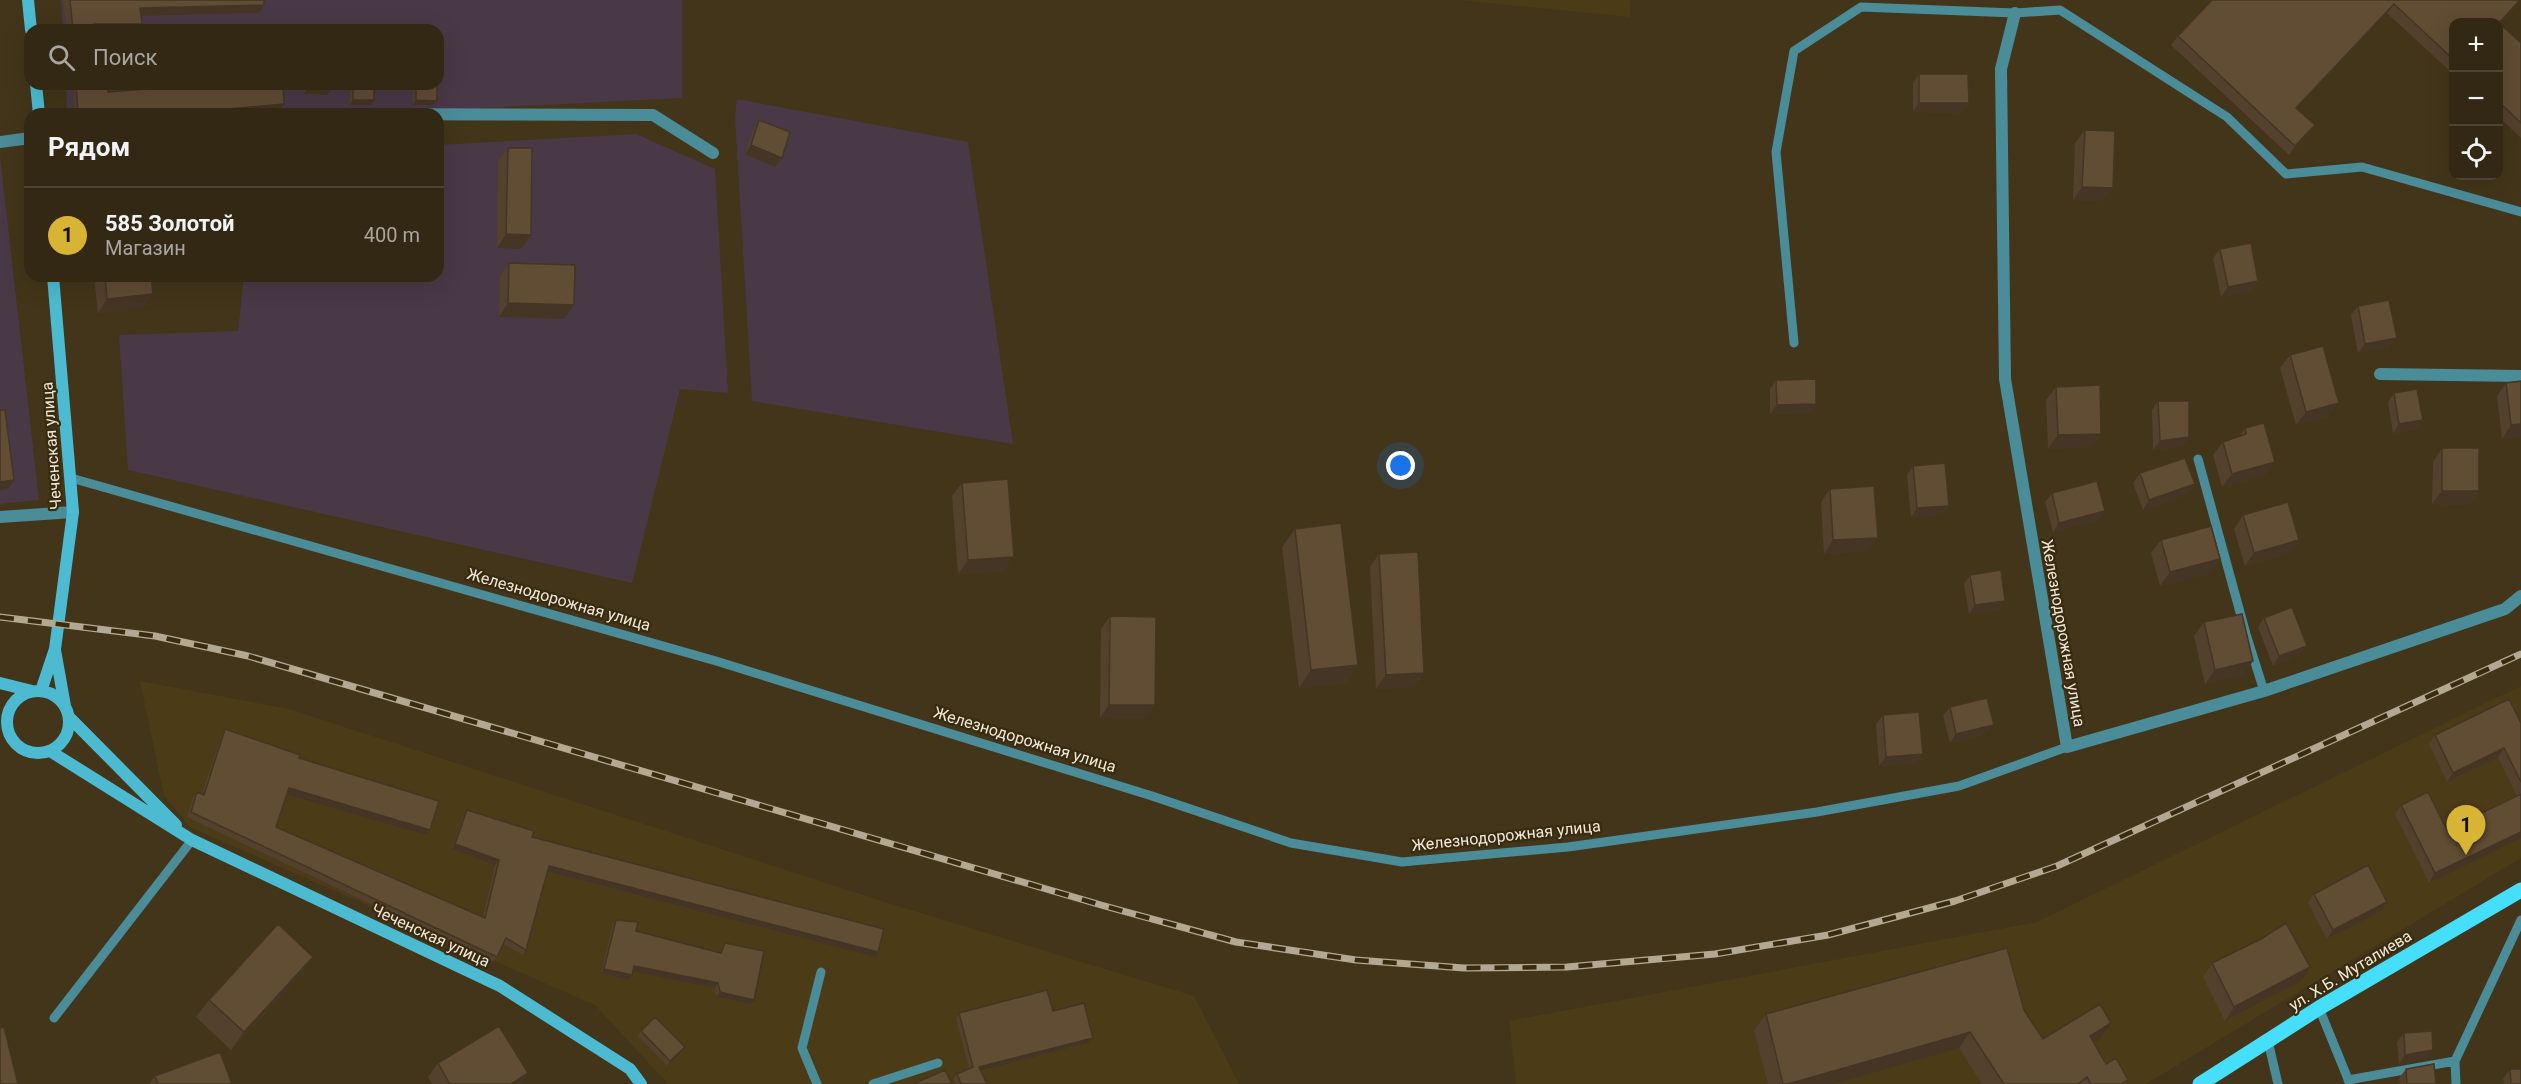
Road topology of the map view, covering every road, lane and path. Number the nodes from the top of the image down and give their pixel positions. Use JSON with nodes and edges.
{"nodes":[{"id":1,"x":28,"y":0,"type":"edge"},
{"id":2,"x":2015,"y":13,"type":"junction"},
{"id":3,"x":30,"y":24,"type":"edge"},
{"id":4,"x":37,"y":90,"type":"edge"},
{"id":5,"x":38,"y":108,"type":"edge"},
{"id":6,"x":444,"y":114,"type":"edge"},
{"id":7,"x":24,"y":139,"type":"edge"},
{"id":8,"x":0,"y":142,"type":"edge"},
{"id":9,"x":713,"y":153,"type":"dead end"},
{"id":10,"x":2521,"y":212,"type":"edge"},
{"id":11,"x":54,"y":282,"type":"edge"},
{"id":12,"x":1794,"y":343,"type":"dead end"},
{"id":13,"x":2380,"y":374,"type":"dead end"},
{"id":14,"x":2521,"y":376,"type":"edge"},
{"id":15,"x":2198,"y":459,"type":"dead end"},
{"id":16,"x":71,"y":478,"type":"junction"},
{"id":17,"x":73,"y":512,"type":"junction"},
{"id":18,"x":0,"y":517,"type":"edge"},
{"id":19,"x":2521,"y":596,"type":"edge"},
{"id":20,"x":55,"y":648,"type":"junction"},
{"id":21,"x":0,"y":683,"type":"edge"},
{"id":22,"x":36,"y":691,"type":"junction"},
{"id":23,"x":2264,"y":691,"type":"junction"},
{"id":24,"x":67,"y":712,"type":"junction"},
{"id":25,"x":3,"y":716,"type":"edge"},
{"id":26,"x":6,"y":738,"type":"edge"},
{"id":27,"x":2067,"y":747,"type":"junction"},
{"id":28,"x":50,"y":751,"type":"junction"},
{"id":29,"x":192,"y":840,"type":"junction"},
{"id":30,"x":2521,"y":890,"type":"edge"},
{"id":31,"x":2521,"y":920,"type":"edge"},
{"id":32,"x":821,"y":972,"type":"dead end"},
{"id":33,"x":2319,"y":1008,"type":"junction"},
{"id":34,"x":54,"y":1018,"type":"dead end"},
{"id":35,"x":2268,"y":1041,"type":"junction"},
{"id":36,"x":2455,"y":1061,"type":"junction"},
{"id":37,"x":938,"y":1063,"type":"dead end"},
{"id":38,"x":2349,"y":1082,"type":"edge"},
{"id":39,"x":641,"y":1084,"type":"edge"},
{"id":40,"x":817,"y":1084,"type":"edge"},
{"id":41,"x":873,"y":1084,"type":"edge"},
{"id":42,"x":2200,"y":1084,"type":"edge"},
{"id":43,"x":2278,"y":1084,"type":"edge"},
{"id":44,"x":2456,"y":1084,"type":"edge"}],
"edges":[{"from":1,"to":3,"type":"main road"},
{"from":2,"to":10,"type":"lane"},
{"from":2,"to":12,"type":"lane"},
{"from":2,"to":27,"type":"street","name":"Железнодорожная улица"},
{"from":4,"to":5,"type":"main road"},
{"from":6,"to":9,"type":"street"},
{"from":7,"to":8,"type":"street"},
{"from":11,"to":16,"type":"main road","name":"Чеченская улица"},
{"from":13,"to":14,"type":"street"},
{"from":15,"to":23,"type":"lane"},
{"from":16,"to":17,"type":"main road","name":"Чеченская улица"},
{"from":16,"to":27,"type":"lane","name":"Железнодорожная улица"},
{"from":17,"to":18,"type":"street"},
{"from":17,"to":20,"type":"main road","name":"Чеченская улица"},
{"from":19,"to":23,"type":"street"},
{"from":20,"to":22,"type":"main road"},
{"from":20,"to":24,"type":"main road"},
{"from":21,"to":22,"type":"main road"},
{"from":22,"to":24,"type":"main road"},
{"from":22,"to":25,"type":"main road"},
{"from":23,"to":27,"type":"street"},
{"from":24,"to":28,"type":"main road"},
{"from":24,"to":29,"type":"main road"},
{"from":25,"to":26,"type":"main road"},
{"from":26,"to":28,"type":"main road"},
{"from":28,"to":29,"type":"main road"},
{"from":29,"to":34,"type":"lane"},
{"from":29,"to":39,"type":"main road","name":"Чеченская улица"},
{"from":30,"to":33,"type":"main road","name":"ул. Х.Б. Муталиева"},
{"from":31,"to":36,"type":"lane"},
{"from":32,"to":40,"type":"lane"},
{"from":33,"to":35,"type":"main road","name":"ул. Х.Б. Муталиева"},
{"from":33,"to":38,"type":"lane"},
{"from":35,"to":42,"type":"main road","name":"ул. Х.Б. Муталиева"},
{"from":35,"to":43,"type":"lane"},
{"from":36,"to":38,"type":"lane"},
{"from":36,"to":44,"type":"lane"},
{"from":37,"to":41,"type":"lane"}]}
